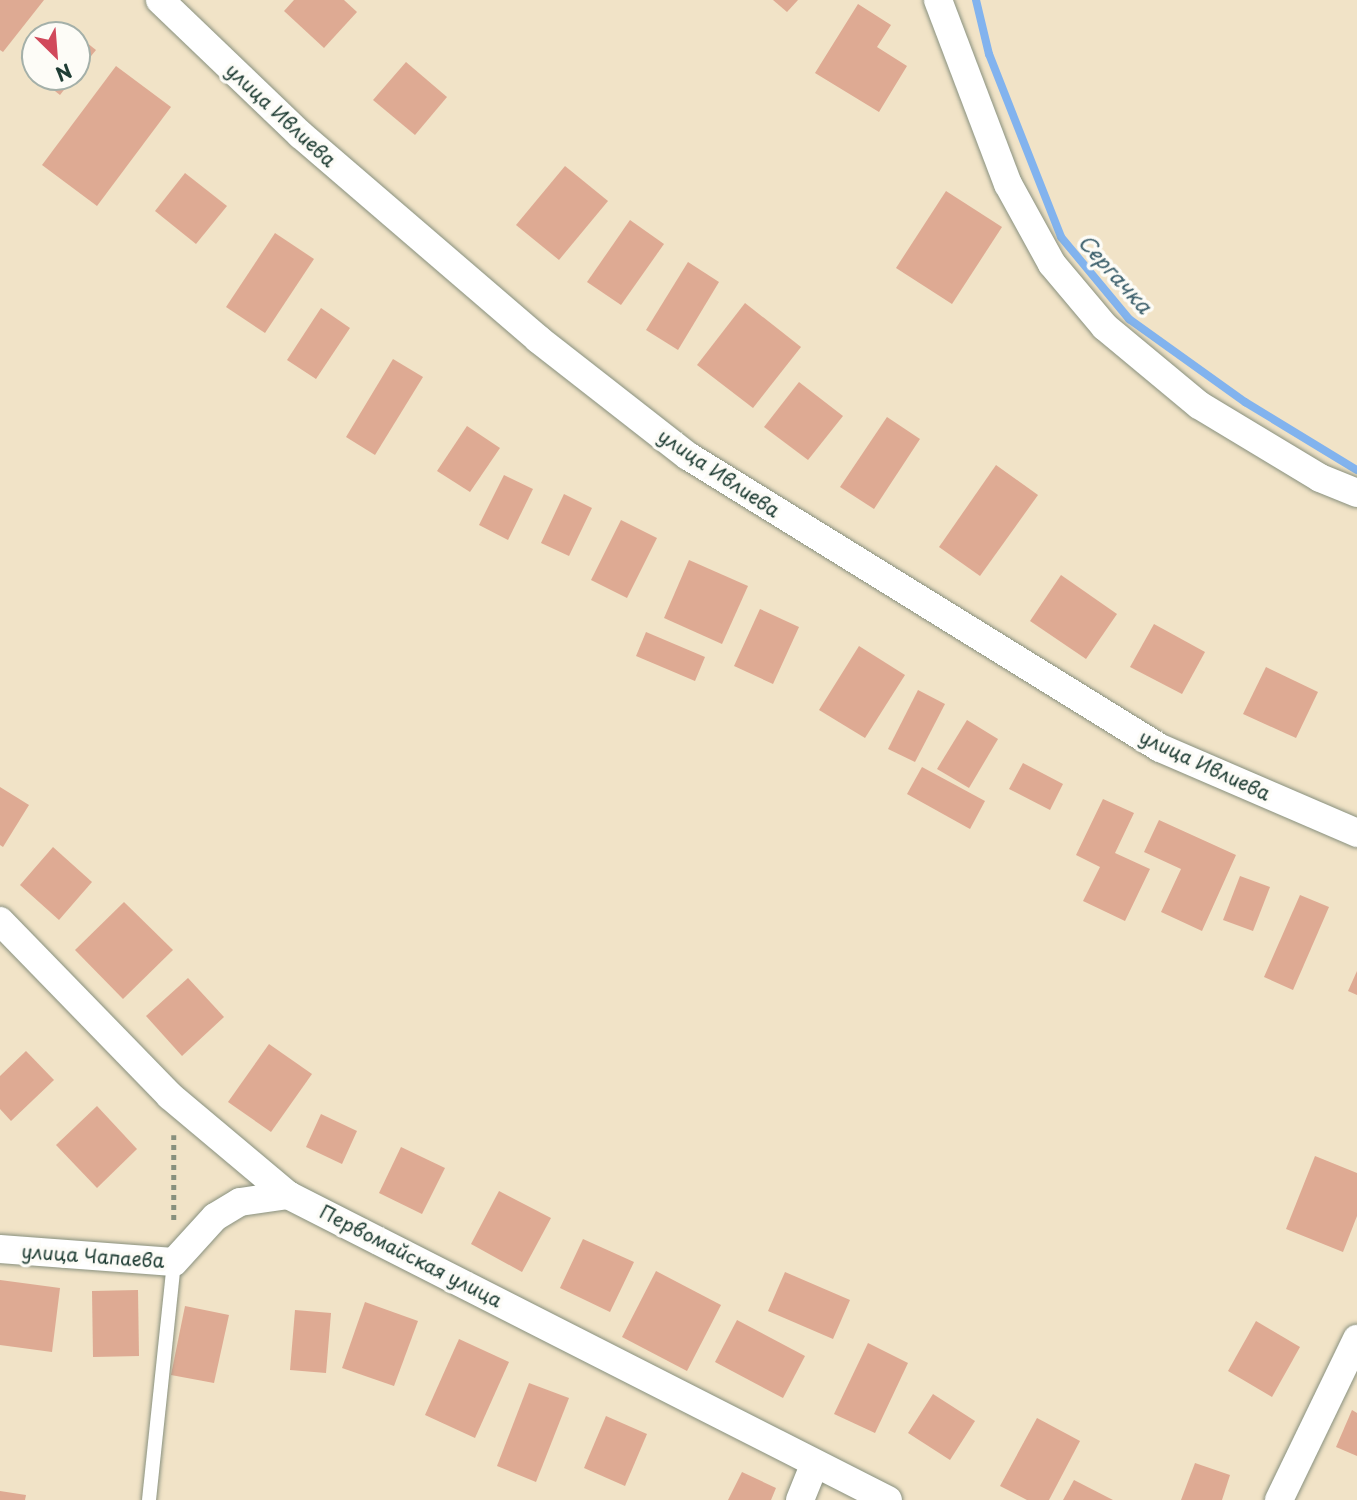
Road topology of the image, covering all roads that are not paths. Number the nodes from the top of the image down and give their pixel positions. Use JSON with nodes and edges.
{"nodes":[{"id":1,"x":160,"y":0,"type":"edge"},
{"id":2,"x":938,"y":0,"type":"edge"},
{"id":3,"x":1357,"y":493,"type":"edge"},
{"id":4,"x":1357,"y":833,"type":"edge"},
{"id":5,"x":0,"y":921,"type":"edge"},
{"id":6,"x":288,"y":1195,"type":"junction"},
{"id":7,"x":0,"y":1249,"type":"edge"},
{"id":8,"x":174,"y":1262,"type":"junction"},
{"id":9,"x":1357,"y":1339,"type":"edge"},
{"id":10,"x":813,"y":1467,"type":"junction"},
{"id":11,"x":149,"y":1500,"type":"edge"},
{"id":12,"x":800,"y":1500,"type":"edge"},
{"id":13,"x":888,"y":1500,"type":"edge"},
{"id":14,"x":1279,"y":1500,"type":"edge"}],
"edges":[{"from":1,"to":4,"type":"street","name":"улица Ивлиева"},
{"from":2,"to":3,"type":"street"},
{"from":5,"to":6,"type":"street","name":"Первомайская улица"},
{"from":6,"to":8,"type":"street","name":"улица Чапаева"},
{"from":6,"to":10,"type":"street","name":"Первомайская улица"},
{"from":7,"to":8,"type":"street","name":"улица Чапаева"},
{"from":8,"to":11,"type":"lane"},
{"from":9,"to":14,"type":"street"},
{"from":10,"to":12,"type":"street"},
{"from":10,"to":13,"type":"street","name":"Первомайская улица"}]}
